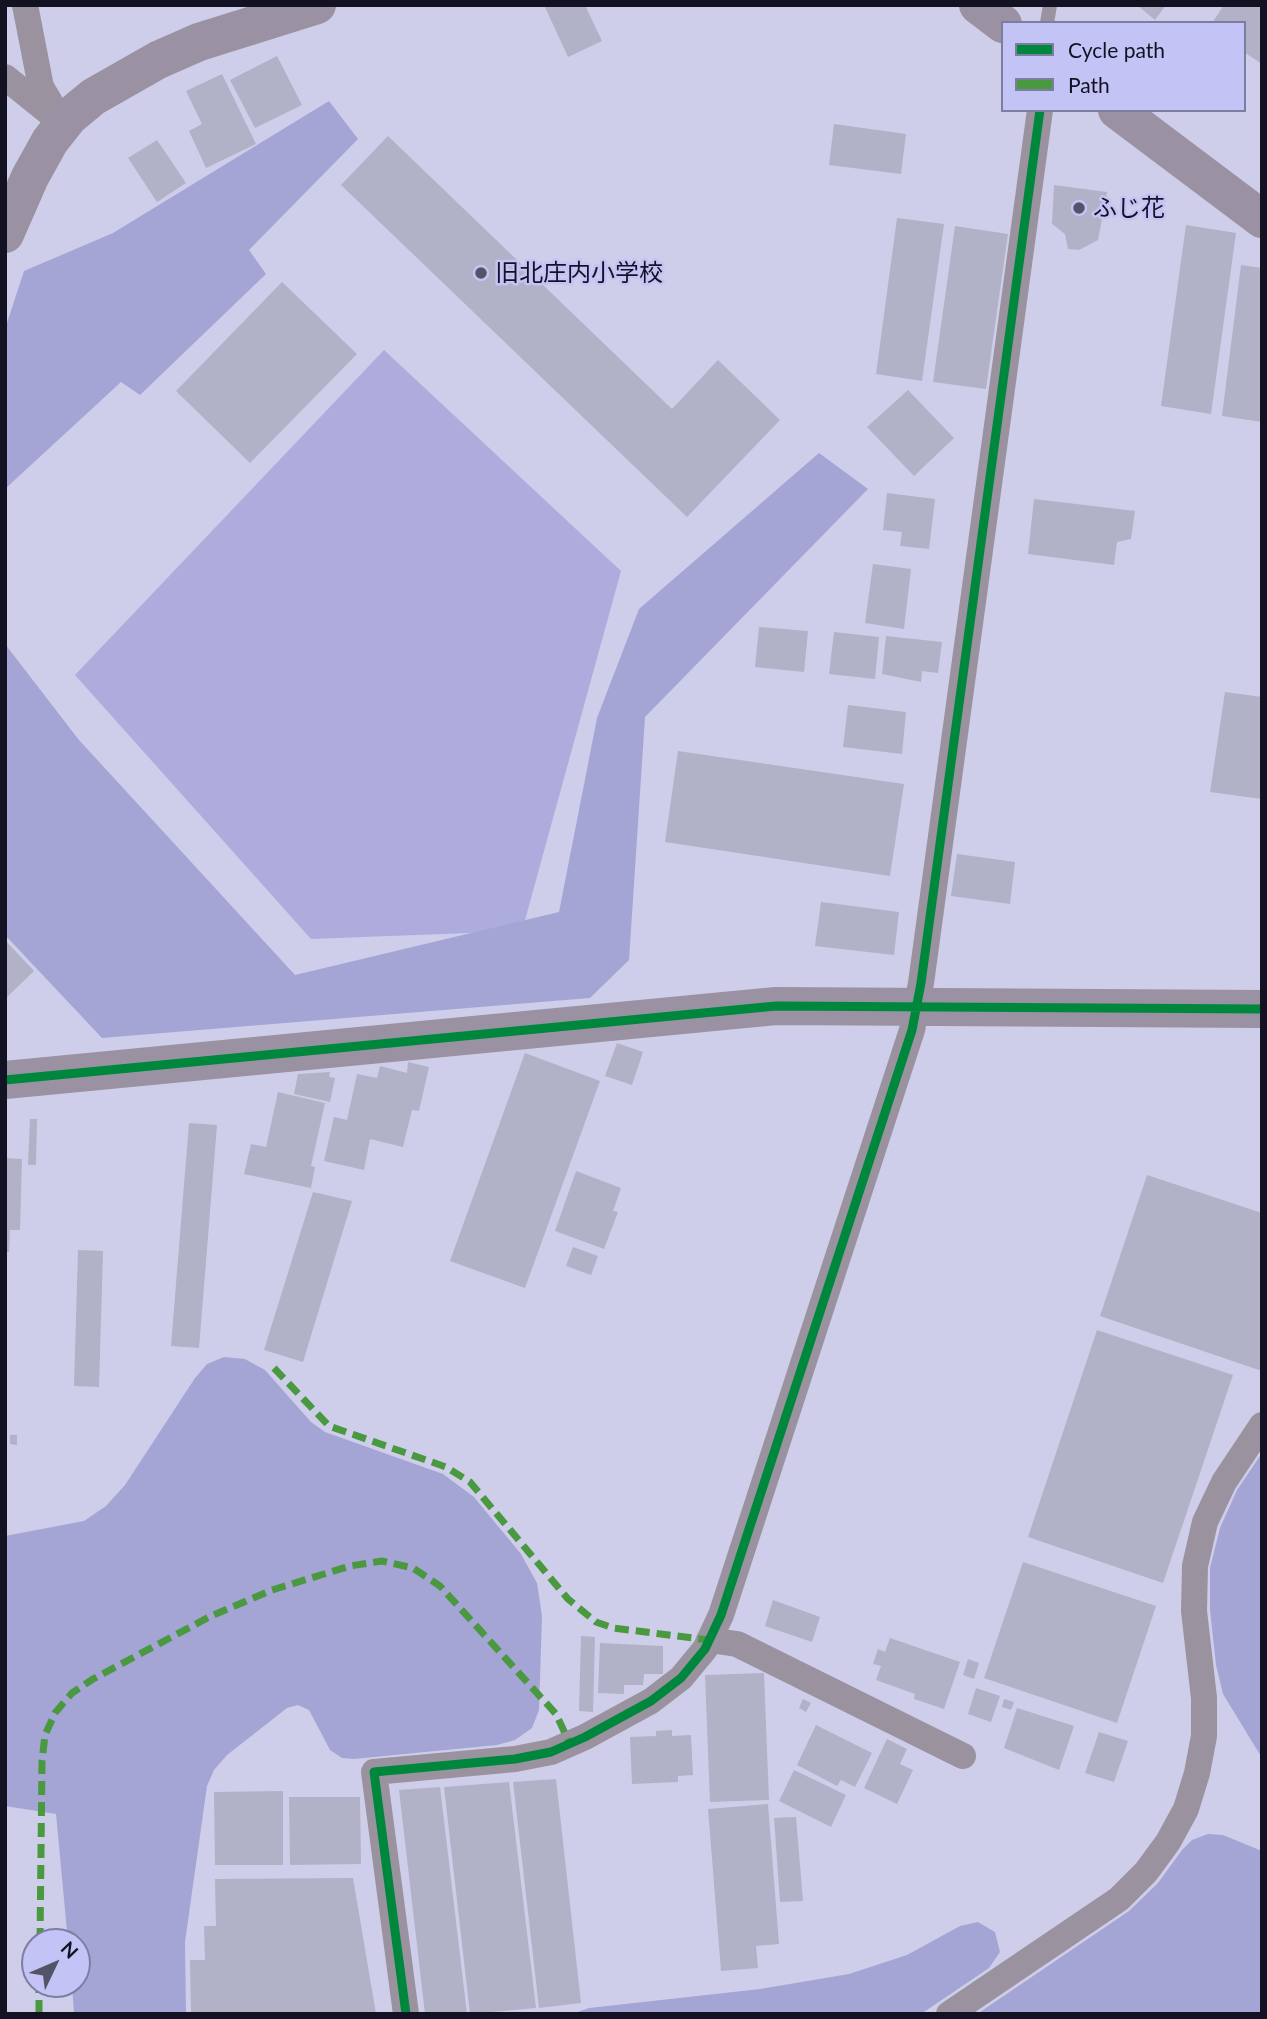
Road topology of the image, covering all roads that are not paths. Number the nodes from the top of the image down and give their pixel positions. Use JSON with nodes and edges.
{"nodes":[{"id":1,"x":25,"y":5,"type":"edge"},
{"id":2,"x":317,"y":5,"type":"edge"},
{"id":3,"x":978,"y":5,"type":"edge"},
{"id":4,"x":1001,"y":22,"type":"edge"},
{"id":5,"x":5,"y":76,"type":"edge"},
{"id":6,"x":1040,"y":112,"type":"edge"},
{"id":7,"x":1120,"y":112,"type":"edge"},
{"id":8,"x":63,"y":124,"type":"junction"},
{"id":9,"x":1262,"y":219,"type":"edge"},
{"id":10,"x":5,"y":234,"type":"edge"},
{"id":11,"x":917,"y":1007,"type":"junction"},
{"id":12,"x":1262,"y":1009,"type":"edge"},
{"id":13,"x":5,"y":1080,"type":"edge"},
{"id":14,"x":1262,"y":1425,"type":"edge"},
{"id":15,"x":709,"y":1640,"type":"junction"},
{"id":16,"x":964,"y":1756,"type":"dead end"},
{"id":17,"x":406,"y":2014,"type":"edge"},
{"id":18,"x":949,"y":2014,"type":"edge"}],
"edges":[{"from":1,"to":8,"type":"street"},
{"from":2,"to":8,"type":"street"},
{"from":3,"to":4,"type":"street"},
{"from":5,"to":8,"type":"street"},
{"from":6,"to":11,"type":"street"},
{"from":7,"to":9,"type":"street"},
{"from":8,"to":10,"type":"street"},
{"from":11,"to":12,"type":"street"},
{"from":11,"to":13,"type":"street"},
{"from":11,"to":15,"type":"street"},
{"from":14,"to":18,"type":"street"},
{"from":15,"to":16,"type":"street"},
{"from":15,"to":17,"type":"street"}]}
